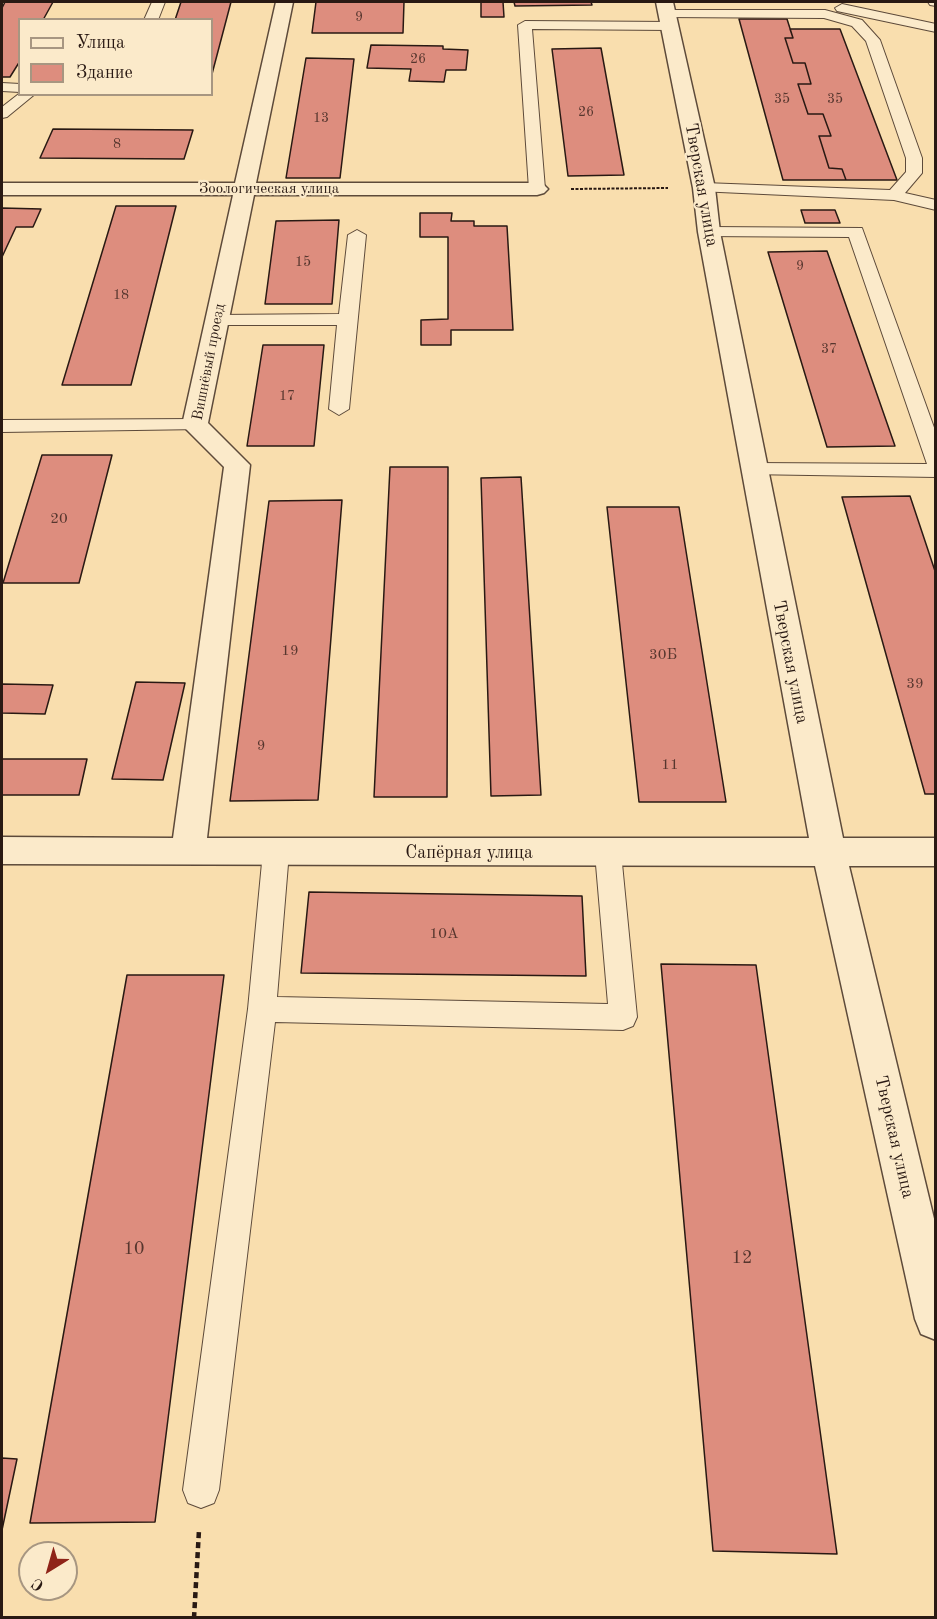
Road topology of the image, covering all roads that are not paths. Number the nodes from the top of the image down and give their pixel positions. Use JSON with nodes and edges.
{"nodes":[{"id":1,"x":158,"y":2,"type":"edge"},
{"id":2,"x":284,"y":2,"type":"edge"},
{"id":3,"x":724,"y":2,"type":"edge"},
{"id":4,"x":770,"y":4,"type":"edge"},
{"id":5,"x":539,"y":6,"type":"dead end"},
{"id":6,"x":668,"y":14,"type":"edge"},
{"id":7,"x":152,"y":18,"type":"edge"},
{"id":8,"x":542,"y":25,"type":"junction"},
{"id":9,"x":936,"y":28,"type":"edge"},
{"id":10,"x":2,"y":87,"type":"edge"},
{"id":11,"x":18,"y":88,"type":"edge"},
{"id":12,"x":25,"y":96,"type":"edge"},
{"id":13,"x":2,"y":114,"type":"edge"},
{"id":14,"x":704,"y":188,"type":"junction"},
{"id":15,"x":2,"y":189,"type":"edge"},
{"id":16,"x":537,"y":189,"type":"joint"},
{"id":17,"x":243,"y":190,"type":"junction"},
{"id":18,"x":894,"y":195,"type":"junction"},
{"id":19,"x":936,"y":205,"type":"edge"},
{"id":20,"x":709,"y":232,"type":"junction"},
{"id":21,"x":357,"y":235,"type":"dead end"},
{"id":22,"x":348,"y":319,"type":"junction"},
{"id":23,"x":217,"y":320,"type":"junction"},
{"id":24,"x":339,"y":409,"type":"dead end"},
{"id":25,"x":195,"y":425,"type":"junction"},
{"id":26,"x":2,"y":426,"type":"edge"},
{"id":27,"x":936,"y":463,"type":"edge"},
{"id":28,"x":753,"y":469,"type":"junction"},
{"id":29,"x":936,"y":471,"type":"edge"},
{"id":30,"x":2,"y":851,"type":"edge"},
{"id":31,"x":188,"y":852,"type":"junction"},
{"id":32,"x":276,"y":852,"type":"junction"},
{"id":33,"x":829,"y":852,"type":"junction"},
{"id":34,"x":936,"y":852,"type":"edge"},
{"id":35,"x":608,"y":853,"type":"junction"},
{"id":36,"x":262,"y":1009,"type":"junction"},
{"id":37,"x":936,"y":1319,"type":"edge"},
{"id":38,"x":201,"y":1491,"type":"road end"}],
"edges":[{"from":1,"to":7,"type":"lane"},
{"from":2,"to":17,"type":"street","name":"Вишнёвый проезд"},
{"from":3,"to":4,"type":"lane"},
{"from":4,"to":9,"type":"lane"},
{"from":5,"to":8,"type":"lane"},
{"from":6,"to":8,"type":"lane"},
{"from":6,"to":14,"type":"street","name":"Тверская улица"},
{"from":6,"to":18,"type":"lane"},
{"from":8,"to":16,"type":"lane"},
{"from":10,"to":11,"type":"lane"},
{"from":12,"to":13,"type":"lane"},
{"from":14,"to":18,"type":"lane"},
{"from":14,"to":20,"type":"street","name":"Тверская улица"},
{"from":15,"to":17,"type":"street","name":"Зоологическая улица"},
{"from":16,"to":17,"type":"street","name":"Зоологическая улица"},
{"from":17,"to":23,"type":"street","name":"Вишнёвый проезд"},
{"from":18,"to":19,"type":"lane"},
{"from":20,"to":27,"type":"lane"},
{"from":20,"to":28,"type":"street","name":"Тверская улица"},
{"from":21,"to":22,"type":"lane"},
{"from":22,"to":23,"type":"lane"},
{"from":22,"to":24,"type":"lane"},
{"from":23,"to":25,"type":"street","name":"Вишнёвый проезд"},
{"from":25,"to":26,"type":"lane"},
{"from":25,"to":31,"type":"street","name":"Вишнёвый проезд"},
{"from":28,"to":29,"type":"lane"},
{"from":28,"to":33,"type":"street","name":"Тверская улица"},
{"from":30,"to":31,"type":"street","name":"Сапёрная улица"},
{"from":31,"to":32,"type":"street","name":"Сапёрная улица"},
{"from":32,"to":35,"type":"street","name":"Сапёрная улица"},
{"from":32,"to":36,"type":"lane"},
{"from":33,"to":34,"type":"street","name":"Сапёрная улица"},
{"from":33,"to":35,"type":"street","name":"Сапёрная улица"},
{"from":33,"to":37,"type":"street","name":"Тверская улица"},
{"from":35,"to":36,"type":"lane"},
{"from":36,"to":38,"type":"lane"}]}
